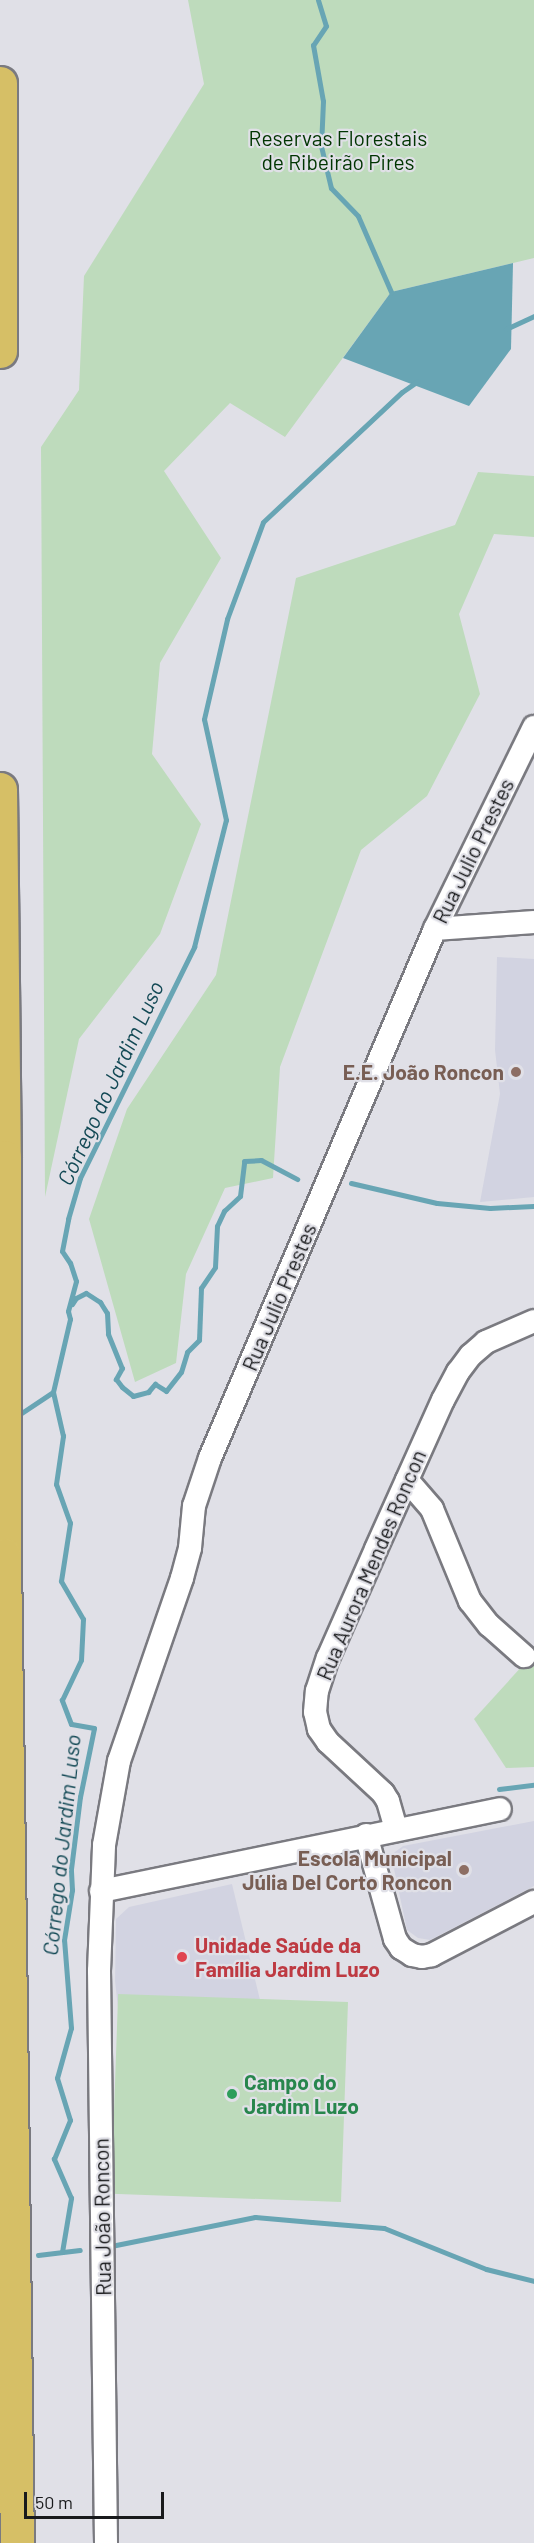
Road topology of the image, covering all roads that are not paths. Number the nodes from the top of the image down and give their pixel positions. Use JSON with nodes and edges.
{"nodes":[{"id":1,"x":0,"y":83,"type":"edge"},
{"id":2,"x":0,"y":351,"type":"edge"},
{"id":3,"x":534,"y":727,"type":"edge"},
{"id":4,"x":0,"y":789,"type":"edge"},
{"id":5,"x":534,"y":922,"type":"edge"},
{"id":6,"x":435,"y":929,"type":"junction"},
{"id":7,"x":534,"y":1321,"type":"edge"},
{"id":8,"x":407,"y":1480,"type":"junction"},
{"id":9,"x":524,"y":1656,"type":"dead end"},
{"id":10,"x":500,"y":1809,"type":"dead end"},
{"id":11,"x":396,"y":1829,"type":"junction"},
{"id":12,"x":366,"y":1835,"type":"junction"},
{"id":13,"x":101,"y":1891,"type":"junction"},
{"id":14,"x":534,"y":1902,"type":"edge"},
{"id":15,"x":17,"y":2543,"type":"edge"},
{"id":16,"x":106,"y":2543,"type":"edge"}],
"edges":[{"from":1,"to":2,"type":"highway"},
{"from":3,"to":6,"type":"street","name":"Rua Julio Prestes"},
{"from":4,"to":15,"type":"highway"},
{"from":5,"to":6,"type":"street"},
{"from":6,"to":13,"type":"street","name":"Rua Julio Prestes"},
{"from":7,"to":8,"type":"street","name":"Rua Aurora Mendes Roncon"},
{"from":8,"to":9,"type":"street"},
{"from":8,"to":11,"type":"street","name":"Rua Aurora Mendes Roncon"},
{"from":10,"to":11,"type":"street"},
{"from":11,"to":12,"type":"street"},
{"from":12,"to":13,"type":"street"},
{"from":12,"to":14,"type":"street"},
{"from":13,"to":16,"type":"street","name":"Rua João Roncon"}]}
